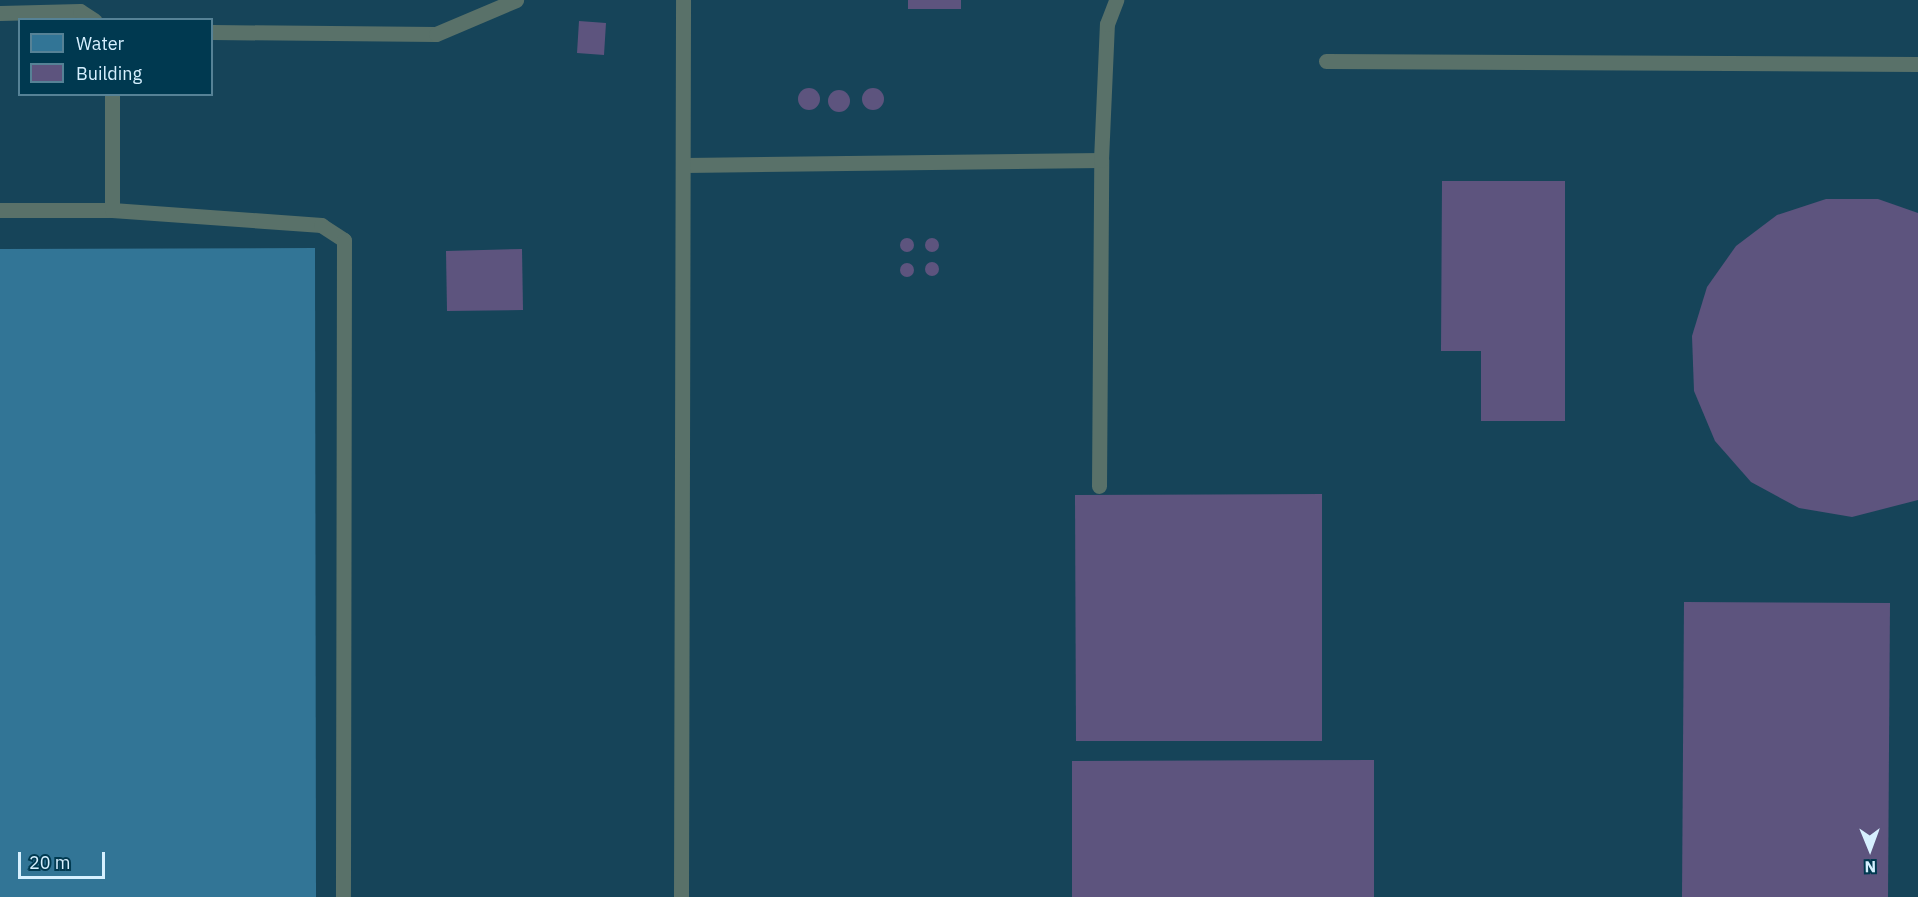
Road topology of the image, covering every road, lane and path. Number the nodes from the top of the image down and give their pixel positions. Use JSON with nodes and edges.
{"nodes":[{"id":1,"x":516,"y":0,"type":"edge"},
{"id":2,"x":683,"y":0,"type":"edge"},
{"id":3,"x":1116,"y":0,"type":"edge"},
{"id":4,"x":80,"y":5,"type":"edge"},
{"id":5,"x":490,"y":5,"type":"edge"},
{"id":6,"x":0,"y":13,"type":"edge"},
{"id":7,"x":92,"y":18,"type":"edge"},
{"id":8,"x":213,"y":32,"type":"edge"},
{"id":9,"x":1326,"y":60,"type":"dead end"},
{"id":10,"x":1918,"y":64,"type":"edge"},
{"id":11,"x":112,"y":96,"type":"edge"},
{"id":12,"x":1101,"y":160,"type":"junction"},
{"id":13,"x":685,"y":165,"type":"junction"},
{"id":14,"x":0,"y":210,"type":"edge"},
{"id":15,"x":112,"y":210,"type":"junction"},
{"id":16,"x":1099,"y":486,"type":"dead end"},
{"id":17,"x":344,"y":897,"type":"edge"},
{"id":18,"x":681,"y":897,"type":"edge"}],
"edges":[{"from":1,"to":5,"type":"lane"},
{"from":2,"to":13,"type":"lane"},
{"from":3,"to":12,"type":"lane"},
{"from":4,"to":6,"type":"lane"},
{"from":4,"to":7,"type":"lane"},
{"from":5,"to":8,"type":"lane"},
{"from":9,"to":10,"type":"lane"},
{"from":11,"to":15,"type":"lane"},
{"from":12,"to":13,"type":"lane"},
{"from":12,"to":16,"type":"lane"},
{"from":13,"to":18,"type":"lane"},
{"from":14,"to":15,"type":"lane"},
{"from":15,"to":17,"type":"lane"}]}
